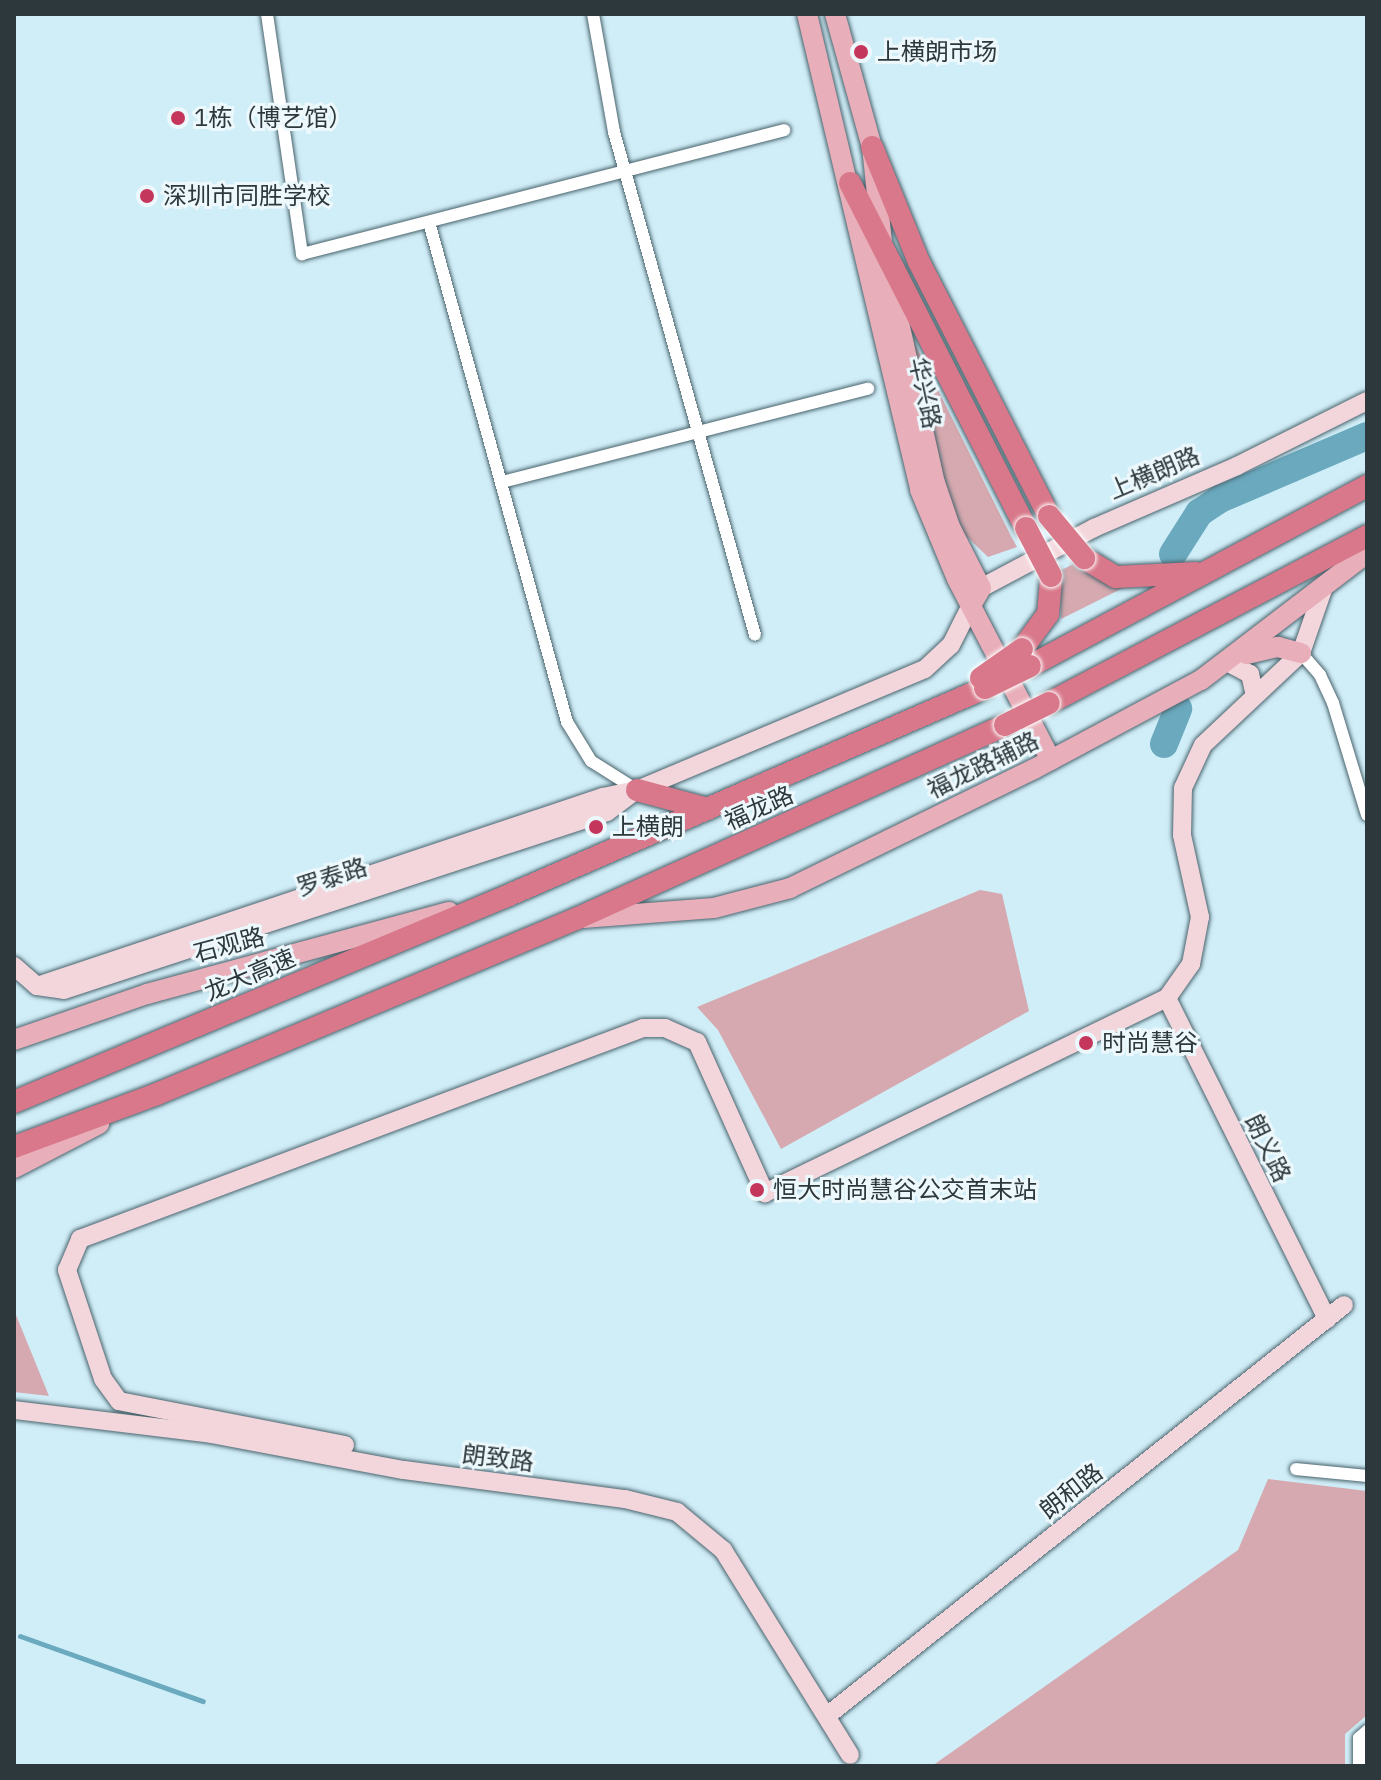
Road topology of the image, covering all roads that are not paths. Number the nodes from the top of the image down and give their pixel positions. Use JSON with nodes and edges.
{"nodes":[{"id":1,"x":267,"y":14,"type":"edge"},
{"id":2,"x":593,"y":14,"type":"edge"},
{"id":3,"x":807,"y":14,"type":"edge"},
{"id":4,"x":835,"y":14,"type":"edge"},
{"id":5,"x":784,"y":130,"type":"dead end"},
{"id":6,"x":872,"y":147,"type":"junction"},
{"id":7,"x":625,"y":167,"type":"junction"},
{"id":8,"x":850,"y":183,"type":"junction"},
{"id":9,"x":429,"y":222,"type":"junction"},
{"id":10,"x":883,"y":251,"type":"junction"},
{"id":11,"x":868,"y":389,"type":"dead end"},
{"id":12,"x":1367,"y":401,"type":"edge"},
{"id":13,"x":700,"y":433,"type":"junction"},
{"id":14,"x":502,"y":482,"type":"junction"},
{"id":15,"x":1367,"y":486,"type":"edge"},
{"id":16,"x":1367,"y":536,"type":"edge"},
{"id":17,"x":1367,"y":553,"type":"edge"},
{"id":18,"x":1205,"y":572,"type":"junction"},
{"id":19,"x":1328,"y":581,"type":"junction"},
{"id":20,"x":976,"y":597,"type":"junction"},
{"id":21,"x":755,"y":635,"type":"dead end"},
{"id":22,"x":1301,"y":653,"type":"junction"},
{"id":23,"x":1026,"y":657,"type":"junction"},
{"id":24,"x":1229,"y":663,"type":"junction"},
{"id":25,"x":1255,"y":695,"type":"junction"},
{"id":26,"x":1051,"y":760,"type":"junction"},
{"id":27,"x":637,"y":790,"type":"junction"},
{"id":28,"x":708,"y":809,"type":"junction"},
{"id":29,"x":1367,"y":815,"type":"edge"},
{"id":30,"x":507,"y":896,"type":"junction"},
{"id":31,"x":578,"y":918,"type":"junction"},
{"id":32,"x":14,"y":966,"type":"edge"},
{"id":33,"x":1167,"y":998,"type":"junction"},
{"id":34,"x":14,"y":1040,"type":"edge"},
{"id":35,"x":157,"y":1094,"type":"junction"},
{"id":36,"x":14,"y":1102,"type":"edge"},
{"id":37,"x":14,"y":1147,"type":"edge"},
{"id":38,"x":14,"y":1168,"type":"edge"},
{"id":39,"x":1344,"y":1305,"type":"dead end"},
{"id":40,"x":1327,"y":1319,"type":"junction"},
{"id":41,"x":14,"y":1410,"type":"edge"},
{"id":42,"x":345,"y":1445,"type":"dead end"},
{"id":43,"x":1296,"y":1469,"type":"dead end"},
{"id":44,"x":1367,"y":1476,"type":"edge"},
{"id":45,"x":828,"y":1715,"type":"junction"},
{"id":46,"x":1367,"y":1731,"type":"edge"},
{"id":47,"x":850,"y":1755,"type":"dead end"},
{"id":48,"x":1359,"y":1766,"type":"edge"}],
"edges":[{"from":1,"to":9,"type":"street"},
{"from":2,"to":7,"type":"street"},
{"from":3,"to":8,"type":"main road","name":"华兴路"},
{"from":4,"to":6,"type":"main road","name":"华兴路"},
{"from":5,"to":7,"type":"street"},
{"from":6,"to":10,"type":"main road","name":"华兴路"},
{"from":6,"to":18,"type":"highway","bridge":true},
{"from":7,"to":9,"type":"street"},
{"from":7,"to":13,"type":"street"},
{"from":8,"to":10,"type":"highway"},
{"from":8,"to":20,"type":"main road","name":"华兴路"},
{"from":9,"to":14,"type":"street"},
{"from":10,"to":20,"type":"main road","name":"华兴路"},
{"from":10,"to":23,"type":"highway","bridge":true},
{"from":11,"to":13,"type":"street"},
{"from":12,"to":20,"type":"street","name":"上横朗路"},
{"from":13,"to":14,"type":"street"},
{"from":13,"to":21,"type":"street"},
{"from":14,"to":27,"type":"street"},
{"from":15,"to":18,"type":"highway","name":"福龙路"},
{"from":16,"to":31,"type":"highway","name":"福龙路","bridge":true},
{"from":17,"to":19,"type":"main road","name":"福龙路辅路"},
{"from":18,"to":23,"type":"highway","name":"福龙路"},
{"from":19,"to":22,"type":"street"},
{"from":19,"to":24,"type":"main road","name":"福龙路辅路"},
{"from":20,"to":26,"type":"main road","name":"华兴路"},
{"from":20,"to":27,"type":"street","name":"罗泰路"},
{"from":22,"to":24,"type":"main road"},
{"from":22,"to":25,"type":"street"},
{"from":22,"to":29,"type":"street"},
{"from":23,"to":28,"type":"highway","name":"福龙路","bridge":true},
{"from":24,"to":25,"type":"street"},
{"from":24,"to":26,"type":"main road","name":"福龙路辅路"},
{"from":25,"to":33,"type":"street"},
{"from":26,"to":31,"type":"main road","name":"福龙路辅路"},
{"from":27,"to":28,"type":"highway"},
{"from":27,"to":32,"type":"street","name":"罗泰路"},
{"from":28,"to":30,"type":"highway","name":"福龙路"},
{"from":30,"to":34,"type":"main road","name":"石观路"},
{"from":30,"to":36,"type":"highway","name":"龙大高速"},
{"from":31,"to":35,"type":"highway","name":"福龙路"},
{"from":33,"to":40,"type":"street","name":"朗义路"},
{"from":33,"to":42,"type":"street"},
{"from":35,"to":37,"type":"highway"},
{"from":35,"to":38,"type":"main road"},
{"from":39,"to":40,"type":"street","name":"朗和路"},
{"from":40,"to":45,"type":"street","name":"朗和路"},
{"from":41,"to":45,"type":"street","name":"朗致路"},
{"from":43,"to":44,"type":"street"},
{"from":45,"to":47,"type":"street","name":"朗致路"},
{"from":46,"to":48,"type":"street"}]}
